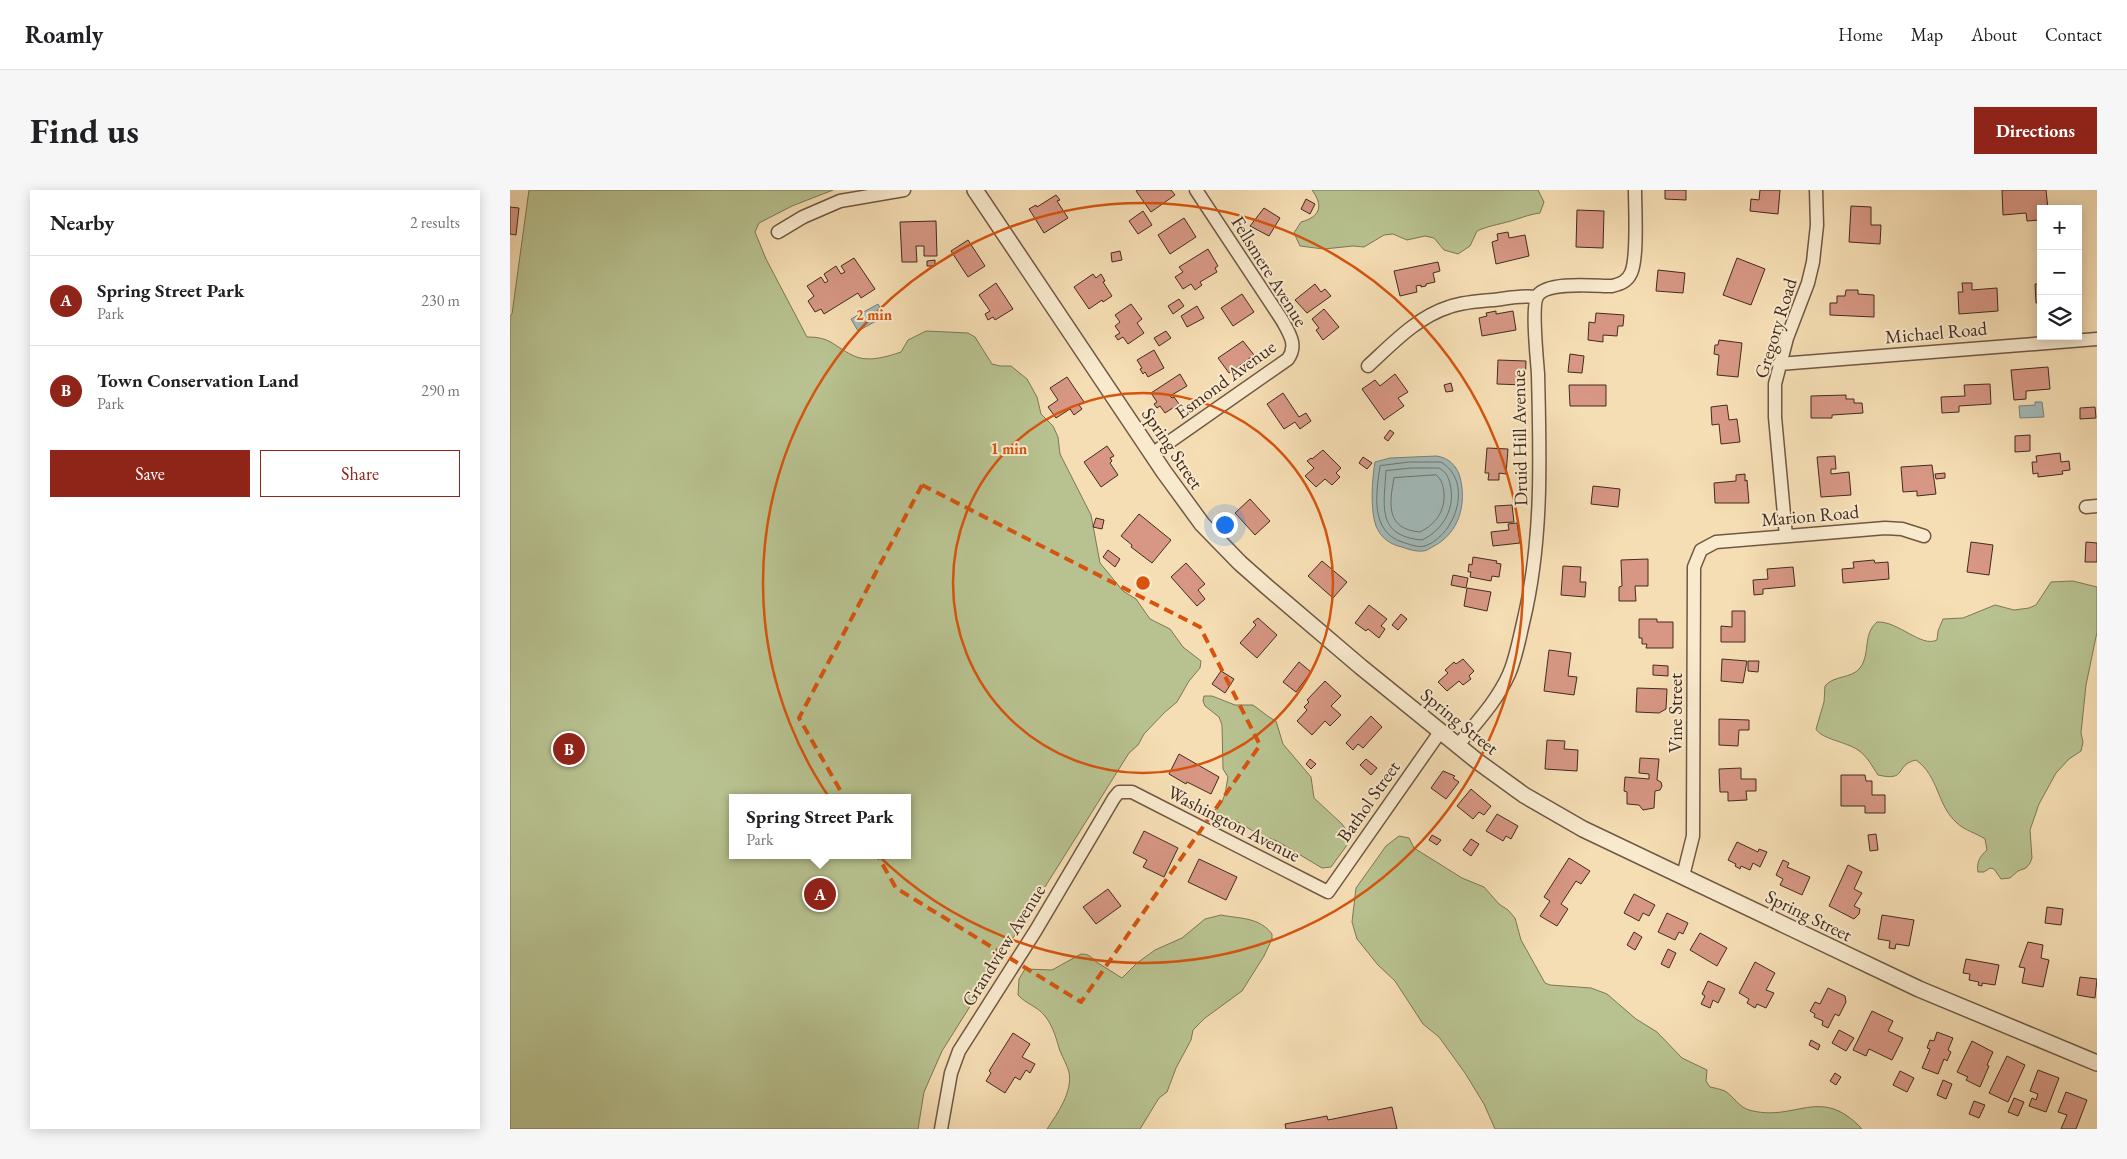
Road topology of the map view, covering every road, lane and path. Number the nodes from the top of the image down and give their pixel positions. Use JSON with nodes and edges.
{"nodes":[{"id":1,"x":904,"y":190,"type":"edge"},
{"id":2,"x":975,"y":190,"type":"edge"},
{"id":3,"x":1196,"y":190,"type":"edge"},
{"id":4,"x":1635,"y":190,"type":"edge"},
{"id":5,"x":1816,"y":190,"type":"edge"},
{"id":6,"x":778,"y":232,"type":"dead end"},
{"id":7,"x":1536,"y":298,"type":"junction"},
{"id":8,"x":2097,"y":339,"type":"edge"},
{"id":9,"x":1293,"y":349,"type":"joint"},
{"id":10,"x":1779,"y":364,"type":"junction"},
{"id":11,"x":1368,"y":366,"type":"dead end"},
{"id":12,"x":1152,"y":454,"type":"junction"},
{"id":13,"x":1786,"y":536,"type":"junction"},
{"id":14,"x":1924,"y":536,"type":"dead end"},
{"id":15,"x":1700,"y":550,"type":"joint"},
{"id":16,"x":1440,"y":732,"type":"junction"},
{"id":17,"x":1458,"y":745,"type":"junction"},
{"id":18,"x":1122,"y":791,"type":"joint"},
{"id":19,"x":1683,"y":876,"type":"junction"},
{"id":20,"x":1328,"y":892,"type":"joint"},
{"id":21,"x":2097,"y":1063,"type":"edge"},
{"id":22,"x":941,"y":1129,"type":"edge"}],
"edges":[{"from":1,"to":6,"type":"street"},
{"from":2,"to":12,"type":"street","name":"Spring Street"},
{"from":3,"to":9,"type":"street","name":"Fellsmere Avenue"},
{"from":4,"to":7,"type":"street"},
{"from":5,"to":10,"type":"street","name":"Gregory Road"},
{"from":7,"to":11,"type":"street"},
{"from":7,"to":17,"type":"street","name":"Druid Hill Avenue"},
{"from":8,"to":10,"type":"street","name":"Michael Road"},
{"from":9,"to":12,"type":"street","name":"Esmond Avenue"},
{"from":10,"to":13,"type":"street","name":"Gregory Road"},
{"from":12,"to":16,"type":"street","name":"Spring Street"},
{"from":13,"to":14,"type":"street","name":"Marion Road"},
{"from":13,"to":15,"type":"street","name":"Marion Road"},
{"from":15,"to":19,"type":"street","name":"Vine Street"},
{"from":16,"to":17,"type":"street","name":"Spring Street"},
{"from":16,"to":20,"type":"street","name":"Bathol Street"},
{"from":17,"to":19,"type":"street","name":"Spring Street"},
{"from":18,"to":20,"type":"street","name":"Washington Avenue"},
{"from":18,"to":22,"type":"street","name":"Grandview Avenue"},
{"from":19,"to":21,"type":"street","name":"Spring Street"}]}
